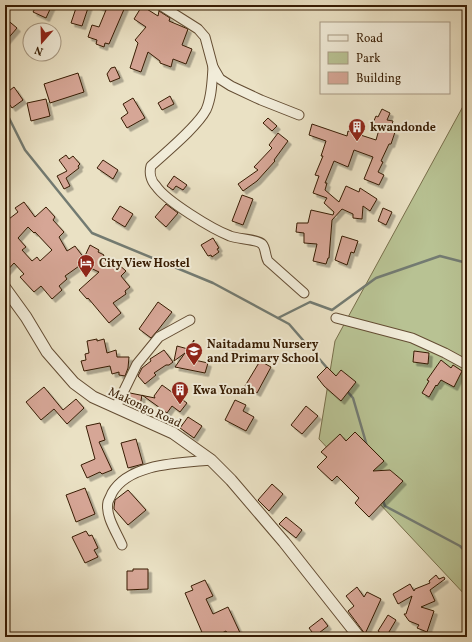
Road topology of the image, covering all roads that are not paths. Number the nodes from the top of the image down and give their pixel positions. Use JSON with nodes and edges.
{"nodes":[{"id":1,"x":160,"y":5,"type":"edge"},
{"id":2,"x":213,"y":67,"type":"junction"},
{"id":3,"x":299,"y":114,"type":"dead end"},
{"id":4,"x":5,"y":288,"type":"edge"},
{"id":5,"x":304,"y":294,"type":"dead end"},
{"id":6,"x":336,"y":318,"type":"dead end"},
{"id":7,"x":190,"y":320,"type":"dead end"},
{"id":8,"x":467,"y":365,"type":"edge"},
{"id":9,"x":116,"y":407,"type":"junction"},
{"id":10,"x":211,"y":460,"type":"junction"},
{"id":11,"x":122,"y":546,"type":"dead end"},
{"id":12,"x":359,"y":637,"type":"edge"}],
"edges":[{"from":1,"to":2,"type":"street"},
{"from":2,"to":3,"type":"street"},
{"from":2,"to":5,"type":"street"},
{"from":4,"to":9,"type":"street","name":"Makongo Road"},
{"from":6,"to":8,"type":"street"},
{"from":7,"to":9,"type":"street"},
{"from":9,"to":10,"type":"street","name":"Makongo Road"},
{"from":10,"to":11,"type":"street"},
{"from":10,"to":12,"type":"street","name":"Makongo Road"}]}
